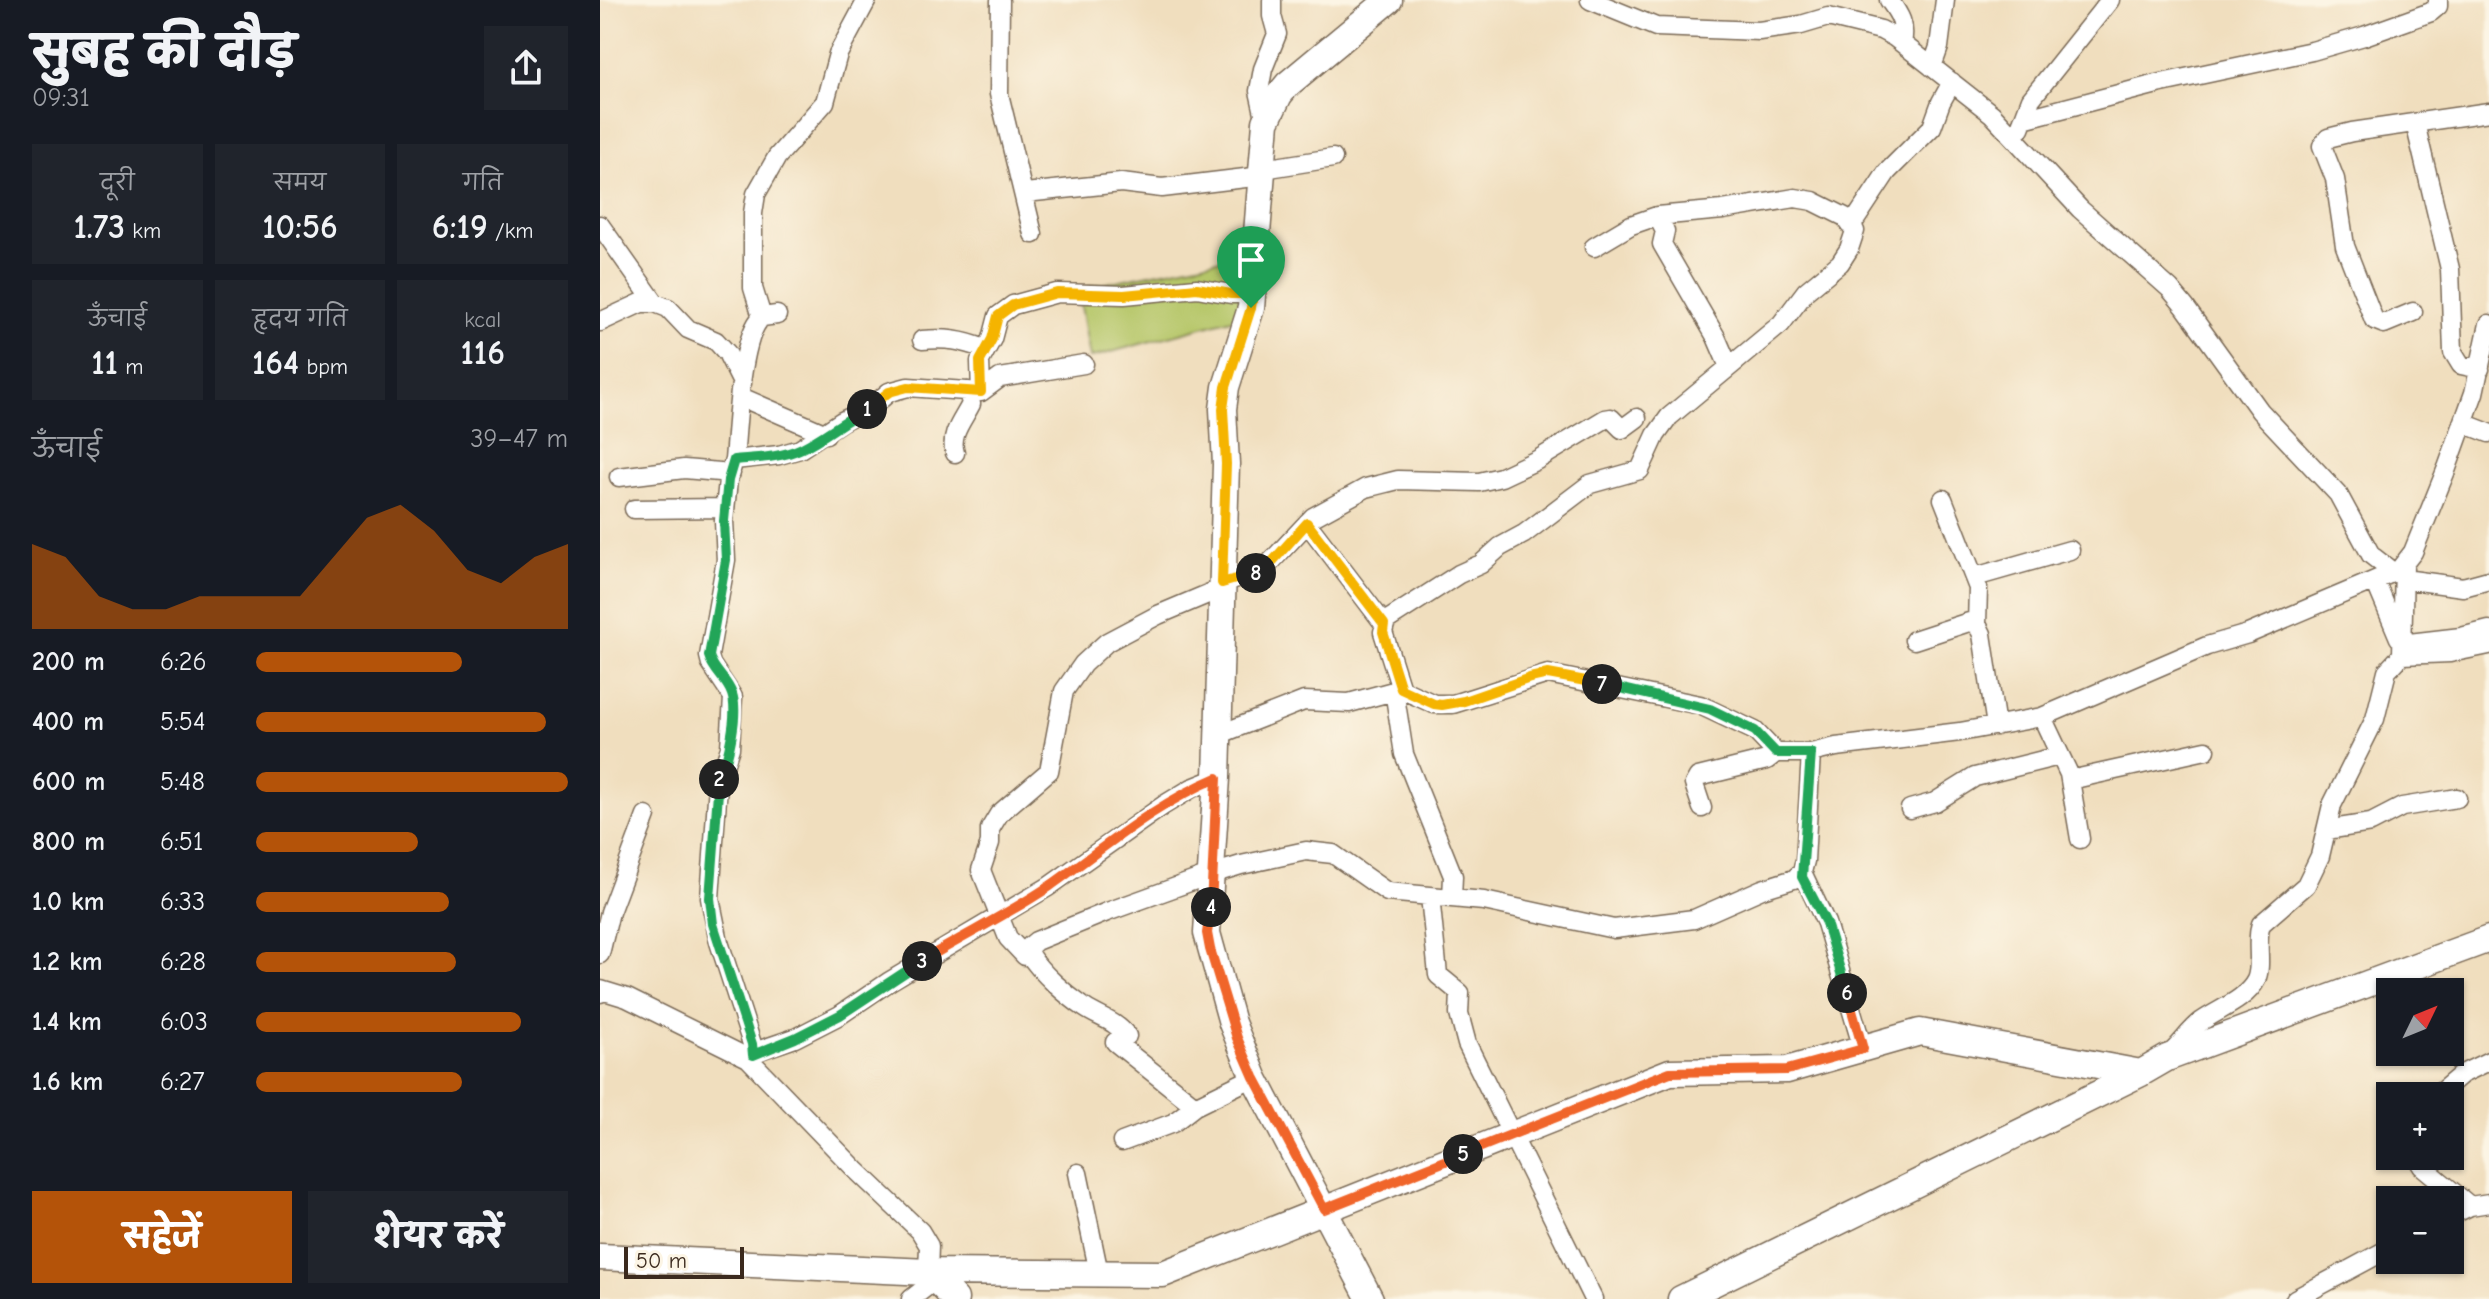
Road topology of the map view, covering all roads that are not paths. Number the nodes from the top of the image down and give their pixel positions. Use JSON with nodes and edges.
{"nodes":[{"id":1,"x":867,"y":0,"type":"edge"},
{"id":2,"x":1000,"y":0,"type":"edge"},
{"id":3,"x":1389,"y":0,"type":"edge"},
{"id":4,"x":1590,"y":0,"type":"edge"},
{"id":5,"x":1889,"y":0,"type":"edge"},
{"id":6,"x":1945,"y":0,"type":"edge"},
{"id":7,"x":2110,"y":0,"type":"edge"},
{"id":8,"x":2438,"y":0,"type":"edge"},
{"id":9,"x":1272,"y":6,"type":"edge"},
{"id":10,"x":1902,"y":43,"type":"junction"},
{"id":11,"x":1932,"y":67,"type":"junction"},
{"id":12,"x":1952,"y":82,"type":"junction"},
{"id":13,"x":2489,"y":112,"type":"edge"},
{"id":14,"x":2023,"y":119,"type":"junction"},
{"id":15,"x":1266,"y":122,"type":"junction"},
{"id":16,"x":2415,"y":123,"type":"junction"},
{"id":17,"x":2016,"y":138,"type":"junction"},
{"id":18,"x":1333,"y":158,"type":"dead end"},
{"id":19,"x":1263,"y":172,"type":"junction"},
{"id":20,"x":1025,"y":193,"type":"junction"},
{"id":21,"x":1657,"y":216,"type":"junction"},
{"id":22,"x":600,"y":225,"type":"edge"},
{"id":23,"x":1852,"y":225,"type":"junction"},
{"id":24,"x":1033,"y":234,"type":"dead end"},
{"id":25,"x":1594,"y":247,"type":"dead end"},
{"id":26,"x":1253,"y":294,"type":"junction"},
{"id":27,"x":655,"y":303,"type":"junction"},
{"id":28,"x":2413,"y":312,"type":"dead end"},
{"id":29,"x":600,"y":322,"type":"edge"},
{"id":30,"x":2489,"y":324,"type":"edge"},
{"id":31,"x":922,"y":340,"type":"dead end"},
{"id":32,"x":985,"y":349,"type":"junction"},
{"id":33,"x":1084,"y":364,"type":"dead end"},
{"id":34,"x":1729,"y":367,"type":"junction"},
{"id":35,"x":2480,"y":369,"type":"junction"},
{"id":36,"x":742,"y":390,"type":"junction"},
{"id":37,"x":974,"y":392,"type":"junction"},
{"id":38,"x":1637,"y":418,"type":"dead end"},
{"id":39,"x":2463,"y":423,"type":"junction"},
{"id":40,"x":2489,"y":433,"type":"edge"},
{"id":41,"x":826,"y":434,"type":"junction"},
{"id":42,"x":955,"y":453,"type":"dead end"},
{"id":43,"x":732,"y":466,"type":"junction"},
{"id":44,"x":619,"y":477,"type":"dead end"},
{"id":45,"x":1943,"y":499,"type":"dead end"},
{"id":46,"x":725,"y":508,"type":"junction"},
{"id":47,"x":634,"y":509,"type":"dead end"},
{"id":48,"x":1307,"y":523,"type":"junction"},
{"id":49,"x":2070,"y":550,"type":"dead end"},
{"id":50,"x":2393,"y":575,"type":"junction"},
{"id":51,"x":1975,"y":577,"type":"junction"},
{"id":52,"x":2489,"y":580,"type":"edge"},
{"id":53,"x":1222,"y":585,"type":"junction"},
{"id":54,"x":1384,"y":624,"type":"junction"},
{"id":55,"x":1977,"y":624,"type":"junction"},
{"id":56,"x":2489,"y":630,"type":"edge"},
{"id":57,"x":1914,"y":640,"type":"dead end"},
{"id":58,"x":2489,"y":645,"type":"edge"},
{"id":59,"x":2402,"y":649,"type":"junction"},
{"id":60,"x":1397,"y":689,"type":"junction"},
{"id":61,"x":2042,"y":717,"type":"junction"},
{"id":62,"x":1996,"y":726,"type":"junction"},
{"id":63,"x":1218,"y":735,"type":"junction"},
{"id":64,"x":2206,"y":750,"type":"dead end"},
{"id":65,"x":1776,"y":753,"type":"junction"},
{"id":66,"x":1811,"y":753,"type":"junction"},
{"id":67,"x":2059,"y":756,"type":"junction"},
{"id":68,"x":1217,"y":778,"type":"junction"},
{"id":69,"x":2070,"y":780,"type":"junction"},
{"id":70,"x":2457,"y":798,"type":"dead end"},
{"id":71,"x":1702,"y":808,"type":"dead end"},
{"id":72,"x":1910,"y":809,"type":"dead end"},
{"id":73,"x":646,"y":816,"type":"dead end"},
{"id":74,"x":2326,"y":830,"type":"junction"},
{"id":75,"x":2080,"y":839,"type":"dead end"},
{"id":76,"x":1802,"y":872,"type":"junction"},
{"id":77,"x":1212,"y":874,"type":"junction"},
{"id":78,"x":1430,"y":896,"type":"junction"},
{"id":79,"x":1452,"y":898,"type":"junction"},
{"id":80,"x":999,"y":916,"type":"junction"},
{"id":81,"x":2489,"y":939,"type":"edge"},
{"id":82,"x":600,"y":954,"type":"edge"},
{"id":83,"x":1025,"y":956,"type":"dead end"},
{"id":84,"x":600,"y":990,"type":"edge"},
{"id":85,"x":1863,"y":1049,"type":"junction"},
{"id":86,"x":2175,"y":1055,"type":"junction"},
{"id":87,"x":750,"y":1057,"type":"junction"},
{"id":88,"x":2489,"y":1061,"type":"edge"},
{"id":89,"x":2141,"y":1073,"type":"junction"},
{"id":90,"x":1254,"y":1077,"type":"junction"},
{"id":91,"x":2453,"y":1082,"type":"edge"},
{"id":92,"x":1195,"y":1106,"type":"junction"},
{"id":93,"x":1513,"y":1134,"type":"junction"},
{"id":94,"x":1122,"y":1142,"type":"dead end"},
{"id":95,"x":2428,"y":1170,"type":"edge"},
{"id":96,"x":1078,"y":1173,"type":"dead end"},
{"id":97,"x":2480,"y":1204,"type":"edge"},
{"id":98,"x":1324,"y":1209,"type":"junction"},
{"id":99,"x":2376,"y":1256,"type":"edge"},
{"id":100,"x":600,"y":1257,"type":"edge"},
{"id":101,"x":1099,"y":1273,"type":"junction"},
{"id":102,"x":931,"y":1277,"type":"junction"},
{"id":103,"x":911,"y":1299,"type":"edge"},
{"id":104,"x":955,"y":1299,"type":"edge"},
{"id":105,"x":1370,"y":1299,"type":"edge"},
{"id":106,"x":1593,"y":1299,"type":"edge"},
{"id":107,"x":1681,"y":1299,"type":"edge"},
{"id":108,"x":2295,"y":1299,"type":"edge"}],
"edges":[{"from":1,"to":36,"type":"street"},
{"from":2,"to":20,"type":"street"},
{"from":3,"to":15,"type":"street"},
{"from":4,"to":10,"type":"street"},
{"from":5,"to":10,"type":"street"},
{"from":6,"to":11,"type":"street"},
{"from":7,"to":14,"type":"street"},
{"from":8,"to":14,"type":"street"},
{"from":9,"to":15,"type":"street"},
{"from":10,"to":11,"type":"street"},
{"from":11,"to":12,"type":"street"},
{"from":12,"to":17,"type":"street"},
{"from":12,"to":23,"type":"street"},
{"from":13,"to":16,"type":"street"},
{"from":14,"to":17,"type":"street"},
{"from":15,"to":19,"type":"street"},
{"from":16,"to":28,"type":"street"},
{"from":16,"to":35,"type":"street"},
{"from":17,"to":50,"type":"street"},
{"from":18,"to":19,"type":"street"},
{"from":19,"to":20,"type":"street"},
{"from":19,"to":26,"type":"street"},
{"from":20,"to":24,"type":"street"},
{"from":21,"to":23,"type":"street"},
{"from":21,"to":25,"type":"street"},
{"from":21,"to":34,"type":"street"},
{"from":22,"to":27,"type":"street"},
{"from":23,"to":34,"type":"street"},
{"from":26,"to":32,"type":"street"},
{"from":26,"to":53,"type":"street"},
{"from":27,"to":29,"type":"street"},
{"from":27,"to":36,"type":"street"},
{"from":30,"to":35,"type":"street"},
{"from":31,"to":32,"type":"street"},
{"from":32,"to":37,"type":"street"},
{"from":33,"to":37,"type":"street"},
{"from":34,"to":54,"type":"street"},
{"from":35,"to":39,"type":"street"},
{"from":36,"to":41,"type":"street"},
{"from":36,"to":43,"type":"street"},
{"from":37,"to":41,"type":"street"},
{"from":37,"to":42,"type":"street"},
{"from":38,"to":48,"type":"street"},
{"from":39,"to":40,"type":"street"},
{"from":39,"to":50,"type":"street"},
{"from":41,"to":43,"type":"street"},
{"from":43,"to":44,"type":"street"},
{"from":43,"to":46,"type":"street"},
{"from":45,"to":51,"type":"street"},
{"from":46,"to":47,"type":"street"},
{"from":46,"to":87,"type":"street"},
{"from":48,"to":53,"type":"street"},
{"from":48,"to":54,"type":"street"},
{"from":49,"to":51,"type":"street"},
{"from":50,"to":52,"type":"street"},
{"from":50,"to":59,"type":"street"},
{"from":50,"to":59,"type":"street"},
{"from":50,"to":61,"type":"street"},
{"from":51,"to":55,"type":"street"},
{"from":53,"to":63,"type":"street"},
{"from":53,"to":80,"type":"street"},
{"from":54,"to":60,"type":"street"},
{"from":55,"to":57,"type":"street"},
{"from":55,"to":62,"type":"street"},
{"from":56,"to":59,"type":"street"},
{"from":58,"to":59,"type":"street"},
{"from":59,"to":74,"type":"street"},
{"from":60,"to":63,"type":"street"},
{"from":60,"to":65,"type":"street"},
{"from":60,"to":79,"type":"street"},
{"from":61,"to":62,"type":"street"},
{"from":61,"to":67,"type":"street"},
{"from":62,"to":66,"type":"street"},
{"from":63,"to":68,"type":"street"},
{"from":64,"to":69,"type":"street"},
{"from":65,"to":66,"type":"street"},
{"from":65,"to":71,"type":"street"},
{"from":66,"to":76,"type":"street"},
{"from":67,"to":69,"type":"street"},
{"from":67,"to":72,"type":"street"},
{"from":68,"to":77,"type":"street"},
{"from":68,"to":80,"type":"street"},
{"from":69,"to":75,"type":"street"},
{"from":70,"to":74,"type":"street"},
{"from":73,"to":82,"type":"street"},
{"from":74,"to":86,"type":"street"},
{"from":76,"to":79,"type":"street"},
{"from":76,"to":85,"type":"street"},
{"from":77,"to":78,"type":"street"},
{"from":77,"to":90,"type":"street"},
{"from":77,"to":92,"type":"street"},
{"from":78,"to":79,"type":"street"},
{"from":78,"to":93,"type":"street"},
{"from":80,"to":83,"type":"street"},
{"from":80,"to":87,"type":"street"},
{"from":81,"to":86,"type":"street"},
{"from":84,"to":87,"type":"street"},
{"from":85,"to":89,"type":"street"},
{"from":85,"to":93,"type":"street"},
{"from":86,"to":89,"type":"street"},
{"from":87,"to":102,"type":"street"},
{"from":88,"to":91,"type":"street"},
{"from":89,"to":107,"type":"street"},
{"from":90,"to":92,"type":"street"},
{"from":90,"to":98,"type":"street"},
{"from":92,"to":94,"type":"street"},
{"from":93,"to":98,"type":"street"},
{"from":93,"to":106,"type":"street"},
{"from":95,"to":97,"type":"street"},
{"from":96,"to":101,"type":"street"},
{"from":98,"to":101,"type":"street"},
{"from":98,"to":105,"type":"street"},
{"from":99,"to":108,"type":"street"},
{"from":100,"to":102,"type":"street"},
{"from":101,"to":102,"type":"street"},
{"from":102,"to":103,"type":"street"},
{"from":102,"to":104,"type":"street"}]}
